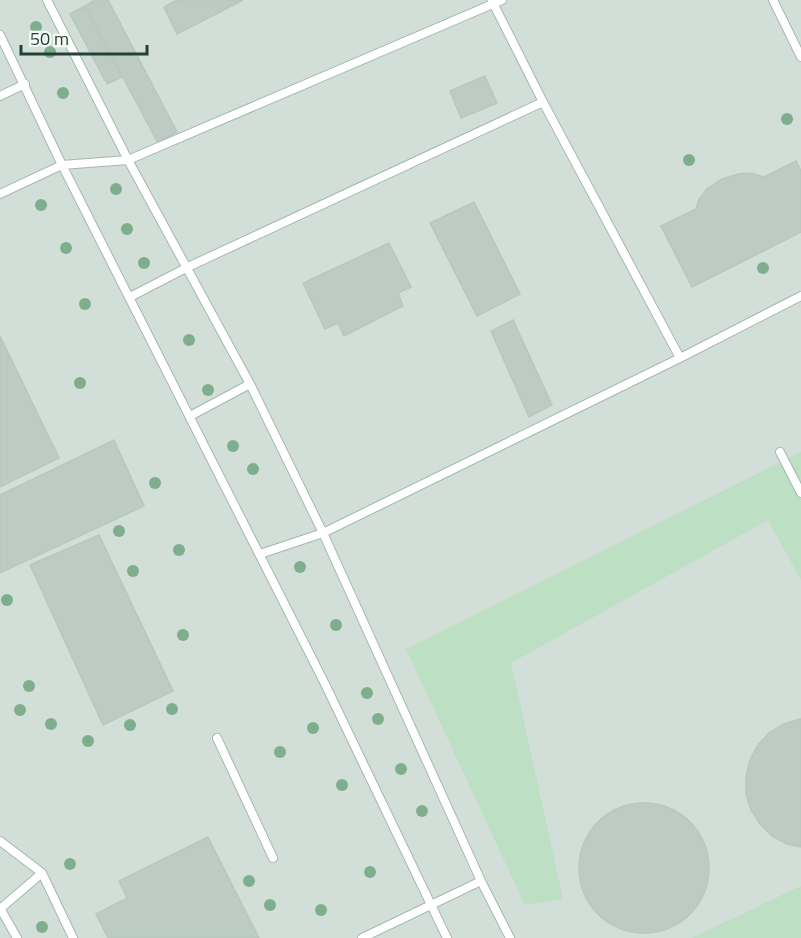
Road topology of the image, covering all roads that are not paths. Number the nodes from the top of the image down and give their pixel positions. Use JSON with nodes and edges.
{"nodes":[{"id":1,"x":47,"y":0,"type":"edge"},
{"id":2,"x":502,"y":0,"type":"edge"},
{"id":3,"x":773,"y":0,"type":"edge"},
{"id":4,"x":492,"y":2,"type":"edge"},
{"id":5,"x":0,"y":35,"type":"edge"},
{"id":6,"x":801,"y":57,"type":"edge"},
{"id":7,"x":25,"y":84,"type":"junction"},
{"id":8,"x":0,"y":96,"type":"edge"},
{"id":9,"x":543,"y":102,"type":"junction"},
{"id":10,"x":128,"y":160,"type":"junction"},
{"id":11,"x":62,"y":165,"type":"junction"},
{"id":12,"x":0,"y":194,"type":"edge"},
{"id":13,"x":188,"y":267,"type":"junction"},
{"id":14,"x":801,"y":296,"type":"edge"},
{"id":15,"x":130,"y":297,"type":"junction"},
{"id":16,"x":680,"y":358,"type":"junction"},
{"id":17,"x":250,"y":384,"type":"junction"},
{"id":18,"x":190,"y":416,"type":"junction"},
{"id":19,"x":780,"y":452,"type":"dead end"},
{"id":20,"x":801,"y":493,"type":"edge"},
{"id":21,"x":323,"y":533,"type":"junction"},
{"id":22,"x":260,"y":554,"type":"junction"},
{"id":23,"x":217,"y":738,"type":"dead end"},
{"id":24,"x":0,"y":842,"type":"edge"},
{"id":25,"x":8,"y":848,"type":"junction"},
{"id":26,"x":0,"y":853,"type":"edge"},
{"id":27,"x":273,"y":858,"type":"dead end"},
{"id":28,"x":42,"y":873,"type":"junction"},
{"id":29,"x":481,"y":881,"type":"junction"},
{"id":30,"x":431,"y":905,"type":"junction"},
{"id":31,"x":0,"y":909,"type":"edge"},
{"id":32,"x":16,"y":938,"type":"edge"},
{"id":33,"x":74,"y":938,"type":"edge"},
{"id":34,"x":362,"y":938,"type":"edge"},
{"id":35,"x":447,"y":938,"type":"edge"},
{"id":36,"x":510,"y":938,"type":"edge"}],
"edges":[{"from":1,"to":10,"type":"lane"},
{"from":2,"to":4,"type":"lane"},
{"from":3,"to":6,"type":"lane"},
{"from":4,"to":9,"type":"lane"},
{"from":4,"to":10,"type":"lane"},
{"from":5,"to":7,"type":"lane"},
{"from":7,"to":8,"type":"lane"},
{"from":7,"to":11,"type":"lane"},
{"from":9,"to":13,"type":"lane"},
{"from":9,"to":16,"type":"lane"},
{"from":10,"to":11,"type":"lane"},
{"from":10,"to":13,"type":"lane"},
{"from":11,"to":12,"type":"lane"},
{"from":11,"to":15,"type":"lane"},
{"from":13,"to":15,"type":"lane"},
{"from":13,"to":17,"type":"lane"},
{"from":14,"to":16,"type":"lane"},
{"from":15,"to":18,"type":"lane"},
{"from":16,"to":21,"type":"lane"},
{"from":17,"to":18,"type":"lane"},
{"from":17,"to":21,"type":"lane"},
{"from":18,"to":22,"type":"lane"},
{"from":19,"to":20,"type":"lane"},
{"from":21,"to":22,"type":"lane"},
{"from":21,"to":29,"type":"lane"},
{"from":22,"to":30,"type":"lane"},
{"from":23,"to":27,"type":"lane"},
{"from":24,"to":25,"type":"lane"},
{"from":25,"to":26,"type":"lane"},
{"from":25,"to":28,"type":"lane"},
{"from":28,"to":31,"type":"lane"},
{"from":28,"to":33,"type":"lane"},
{"from":29,"to":30,"type":"lane"},
{"from":29,"to":36,"type":"lane"},
{"from":30,"to":34,"type":"lane"},
{"from":30,"to":35,"type":"lane"},
{"from":31,"to":32,"type":"lane"}]}
